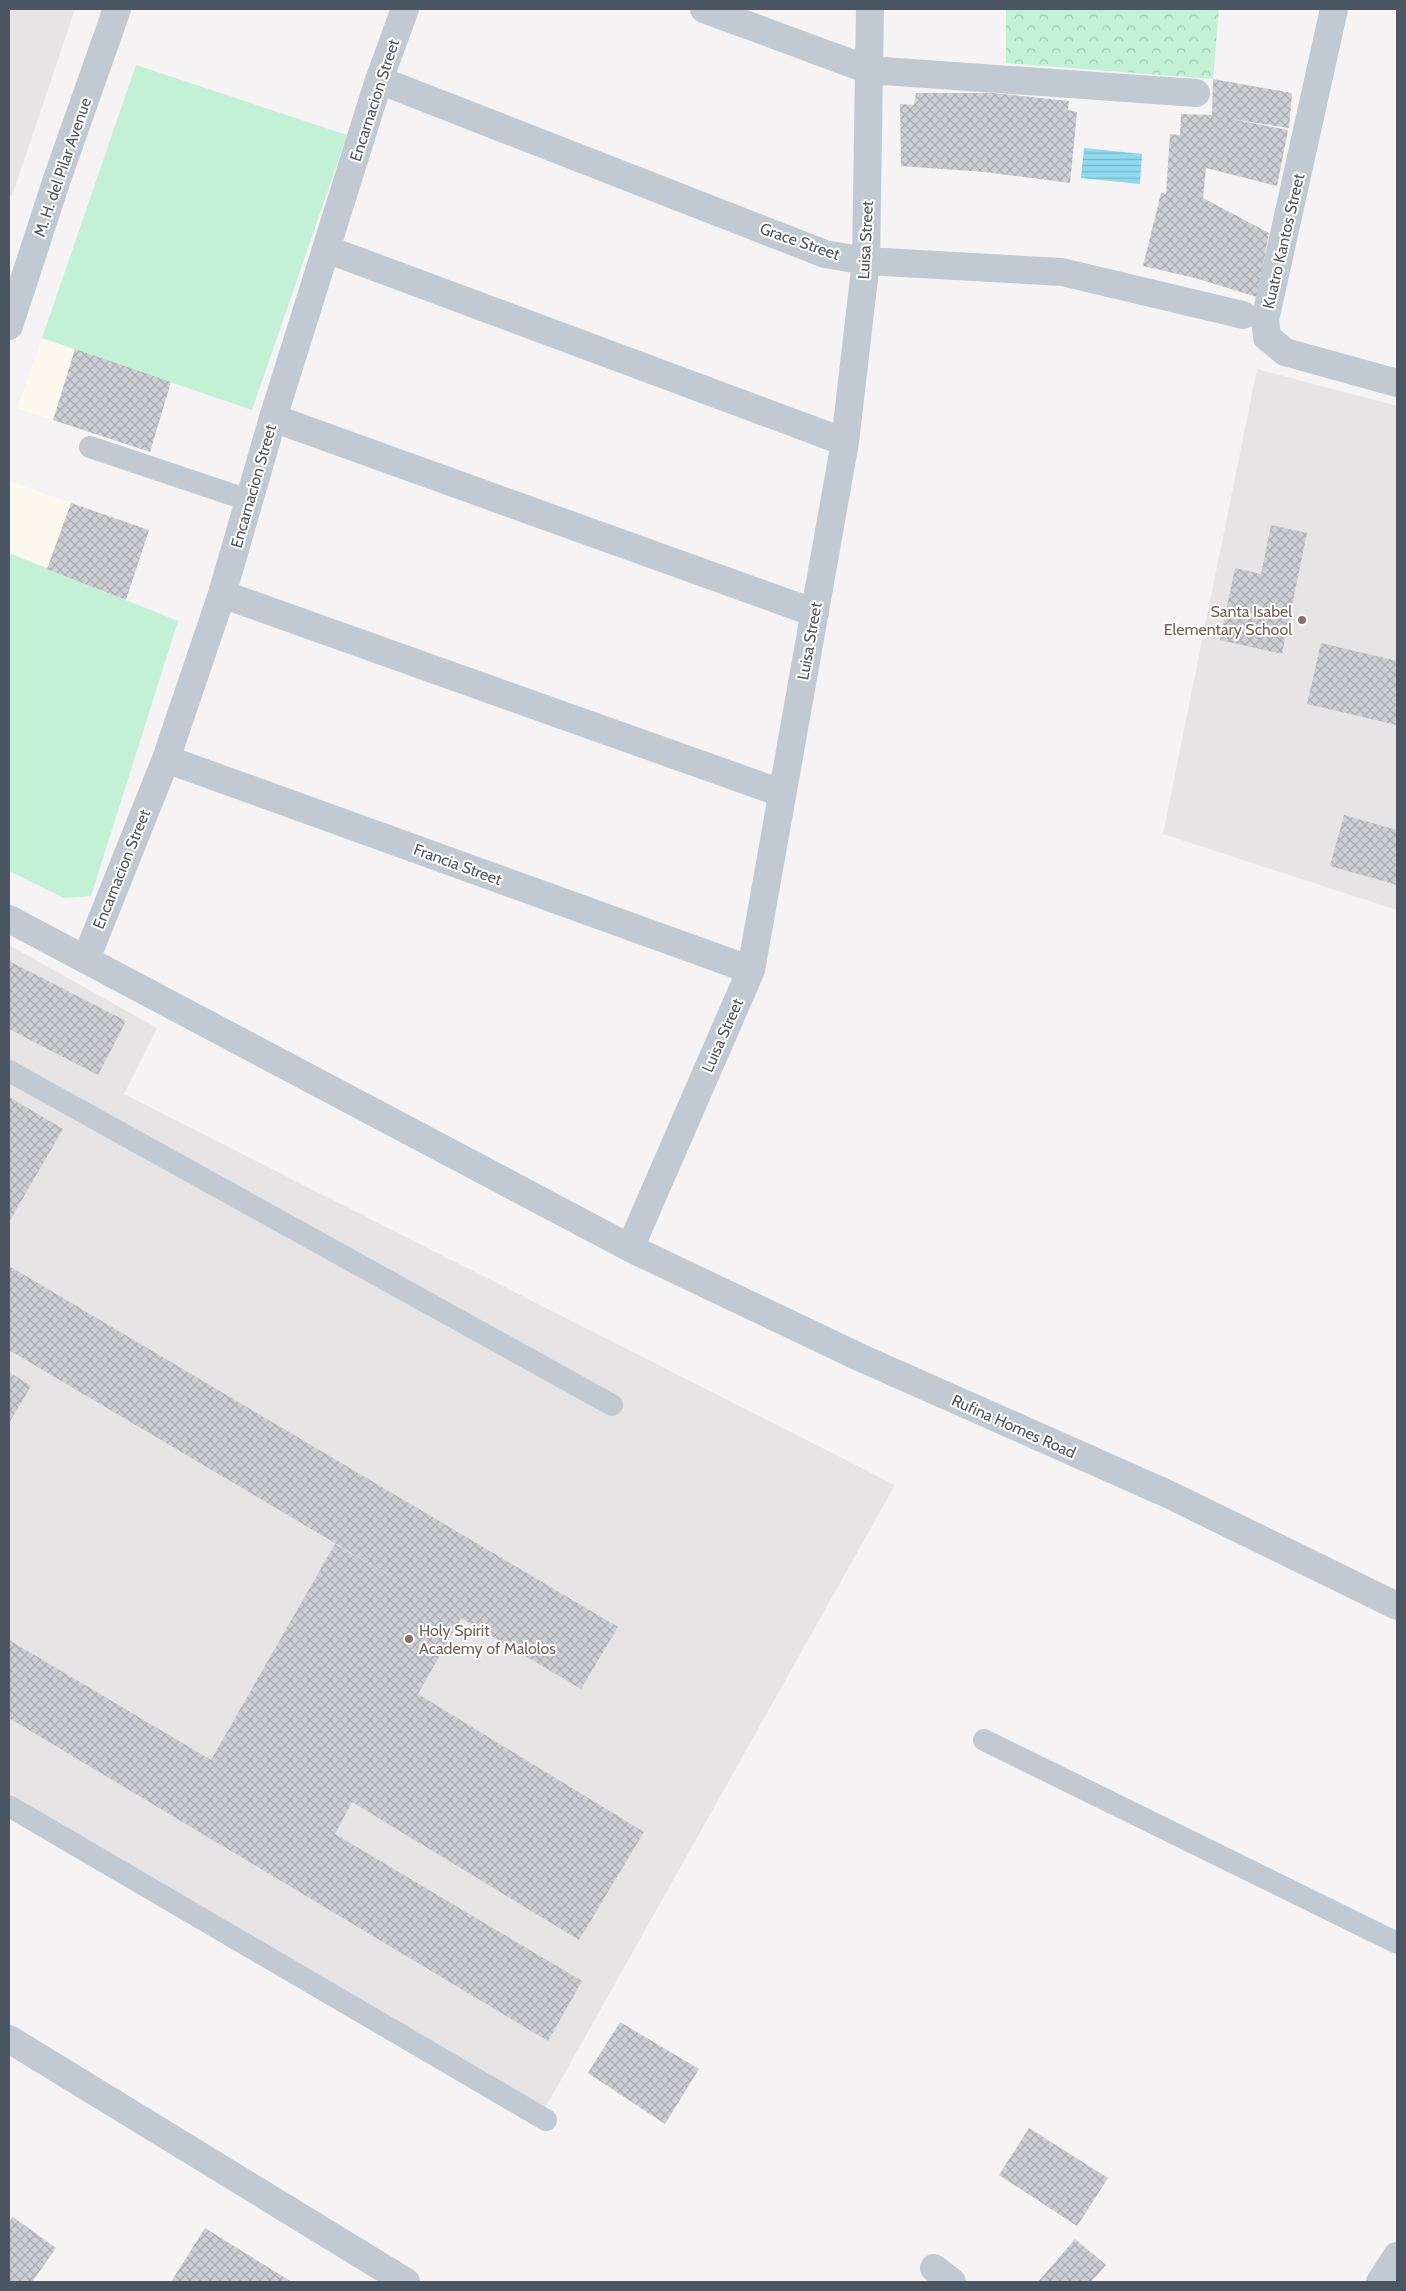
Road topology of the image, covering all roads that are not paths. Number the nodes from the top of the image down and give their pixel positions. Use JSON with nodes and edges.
{"nodes":[{"id":1,"x":117,"y":9,"type":"edge"},
{"id":2,"x":405,"y":9,"type":"edge"},
{"id":3,"x":704,"y":9,"type":"edge"},
{"id":4,"x":870,"y":9,"type":"edge"},
{"id":5,"x":1334,"y":9,"type":"edge"},
{"id":6,"x":869,"y":70,"type":"junction"},
{"id":7,"x":379,"y":80,"type":"junction"},
{"id":8,"x":1196,"y":93,"type":"dead end"},
{"id":9,"x":326,"y":249,"type":"junction"},
{"id":10,"x":866,"y":260,"type":"junction"},
{"id":11,"x":1243,"y":315,"type":"dead end"},
{"id":12,"x":9,"y":326,"type":"edge"},
{"id":13,"x":1397,"y":383,"type":"edge"},
{"id":14,"x":273,"y":418,"type":"junction"},
{"id":15,"x":845,"y":442,"type":"junction"},
{"id":16,"x":90,"y":447,"type":"dead end"},
{"id":17,"x":248,"y":500,"type":"junction"},
{"id":18,"x":222,"y":594,"type":"junction"},
{"id":19,"x":815,"y":613,"type":"junction"},
{"id":20,"x":166,"y":759,"type":"junction"},
{"id":21,"x":781,"y":793,"type":"junction"},
{"id":22,"x":9,"y":919,"type":"edge"},
{"id":23,"x":86,"y":959,"type":"junction"},
{"id":24,"x":751,"y":970,"type":"junction"},
{"id":25,"x":9,"y":1071,"type":"edge"},
{"id":26,"x":630,"y":1248,"type":"junction"},
{"id":27,"x":612,"y":1405,"type":"dead end"},
{"id":28,"x":1397,"y":1606,"type":"edge"},
{"id":29,"x":984,"y":1740,"type":"dead end"},
{"id":30,"x":9,"y":1806,"type":"edge"},
{"id":31,"x":1397,"y":1943,"type":"edge"},
{"id":32,"x":9,"y":2039,"type":"edge"},
{"id":33,"x":546,"y":2120,"type":"dead end"},
{"id":34,"x":1397,"y":2256,"type":"edge"},
{"id":35,"x":406,"y":2282,"type":"edge"},
{"id":36,"x":1380,"y":2282,"type":"edge"}],
"edges":[{"from":1,"to":12,"type":"street","name":"M. H. del Pilar Avenue"},
{"from":2,"to":7,"type":"street","name":"Encarnacion Street"},
{"from":3,"to":6,"type":"street"},
{"from":4,"to":6,"type":"street","name":"Luisa Street"},
{"from":5,"to":13,"type":"street","name":"Kuatro Kantos Street"},
{"from":6,"to":8,"type":"street"},
{"from":6,"to":10,"type":"street","name":"Luisa Street"},
{"from":7,"to":9,"type":"street","name":"Encarnacion Street"},
{"from":7,"to":10,"type":"street","name":"Grace Street"},
{"from":9,"to":14,"type":"street","name":"Encarnacion Street"},
{"from":9,"to":15,"type":"street"},
{"from":10,"to":11,"type":"street","name":"Grace Street"},
{"from":10,"to":15,"type":"street","name":"Luisa Street"},
{"from":14,"to":17,"type":"street","name":"Encarnacion Street"},
{"from":14,"to":19,"type":"street"},
{"from":15,"to":19,"type":"street","name":"Luisa Street"},
{"from":16,"to":17,"type":"lane"},
{"from":17,"to":18,"type":"street","name":"Encarnacion Street"},
{"from":18,"to":20,"type":"street","name":"Encarnacion Street"},
{"from":18,"to":21,"type":"street"},
{"from":19,"to":21,"type":"street","name":"Luisa Street"},
{"from":20,"to":23,"type":"street","name":"Encarnacion Street"},
{"from":20,"to":24,"type":"street","name":"Francia Street"},
{"from":21,"to":24,"type":"street","name":"Luisa Street"},
{"from":22,"to":23,"type":"street","name":"Rufina Homes Road"},
{"from":23,"to":26,"type":"street","name":"Rufina Homes Road"},
{"from":24,"to":26,"type":"street","name":"Luisa Street"},
{"from":25,"to":27,"type":"lane"},
{"from":26,"to":28,"type":"street","name":"Rufina Homes Road"},
{"from":29,"to":31,"type":"lane"},
{"from":30,"to":33,"type":"lane"},
{"from":32,"to":35,"type":"street"},
{"from":34,"to":36,"type":"street"}]}
